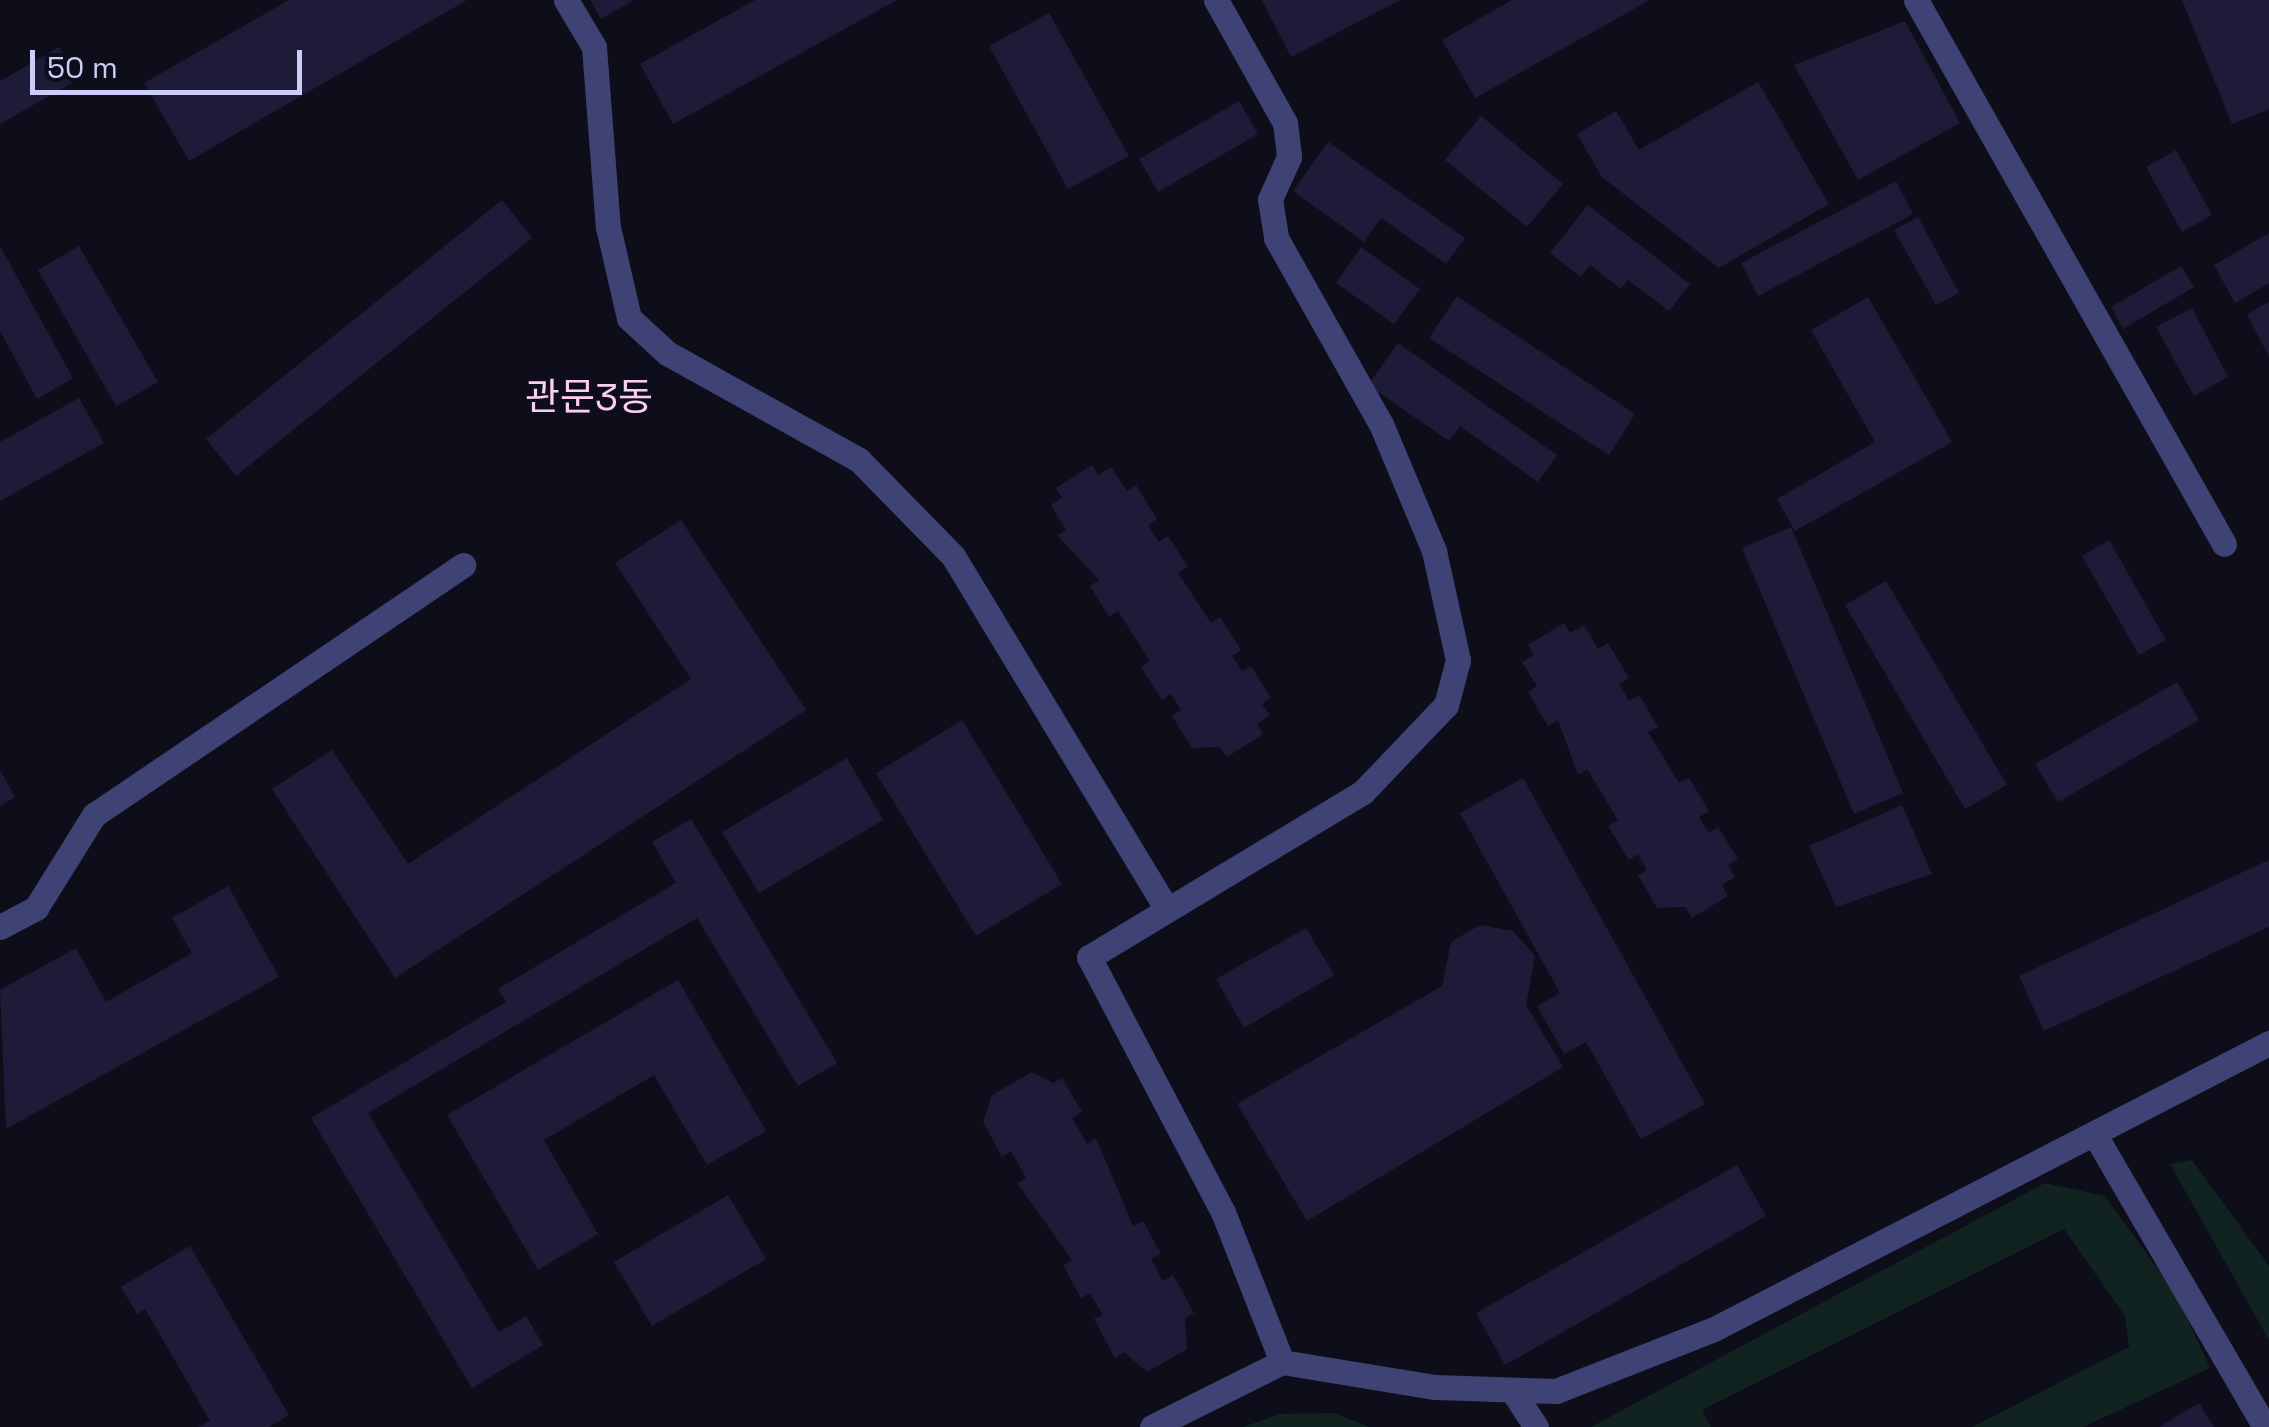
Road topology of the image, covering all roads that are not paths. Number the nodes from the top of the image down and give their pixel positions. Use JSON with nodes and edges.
{"nodes":[{"id":1,"x":566,"y":0,"type":"edge"},
{"id":2,"x":1216,"y":0,"type":"edge"},
{"id":3,"x":1916,"y":0,"type":"edge"},
{"id":4,"x":2224,"y":544,"type":"dead end"},
{"id":5,"x":463,"y":565,"type":"dead end"},
{"id":6,"x":1164,"y":905,"type":"junction"},
{"id":7,"x":0,"y":927,"type":"edge"},
{"id":8,"x":2269,"y":1043,"type":"edge"},
{"id":9,"x":2095,"y":1135,"type":"junction"},
{"id":10,"x":1282,"y":1362,"type":"junction"},
{"id":11,"x":1512,"y":1390,"type":"junction"},
{"id":12,"x":1152,"y":1427,"type":"edge"},
{"id":13,"x":1536,"y":1427,"type":"edge"},
{"id":14,"x":2264,"y":1427,"type":"edge"}],
"edges":[{"from":1,"to":6,"type":"street"},
{"from":2,"to":6,"type":"street"},
{"from":3,"to":4,"type":"street"},
{"from":5,"to":7,"type":"street"},
{"from":6,"to":10,"type":"street"},
{"from":8,"to":9,"type":"street"},
{"from":9,"to":11,"type":"street"},
{"from":9,"to":14,"type":"street"},
{"from":10,"to":11,"type":"street"},
{"from":10,"to":12,"type":"street"},
{"from":11,"to":13,"type":"street"}]}
